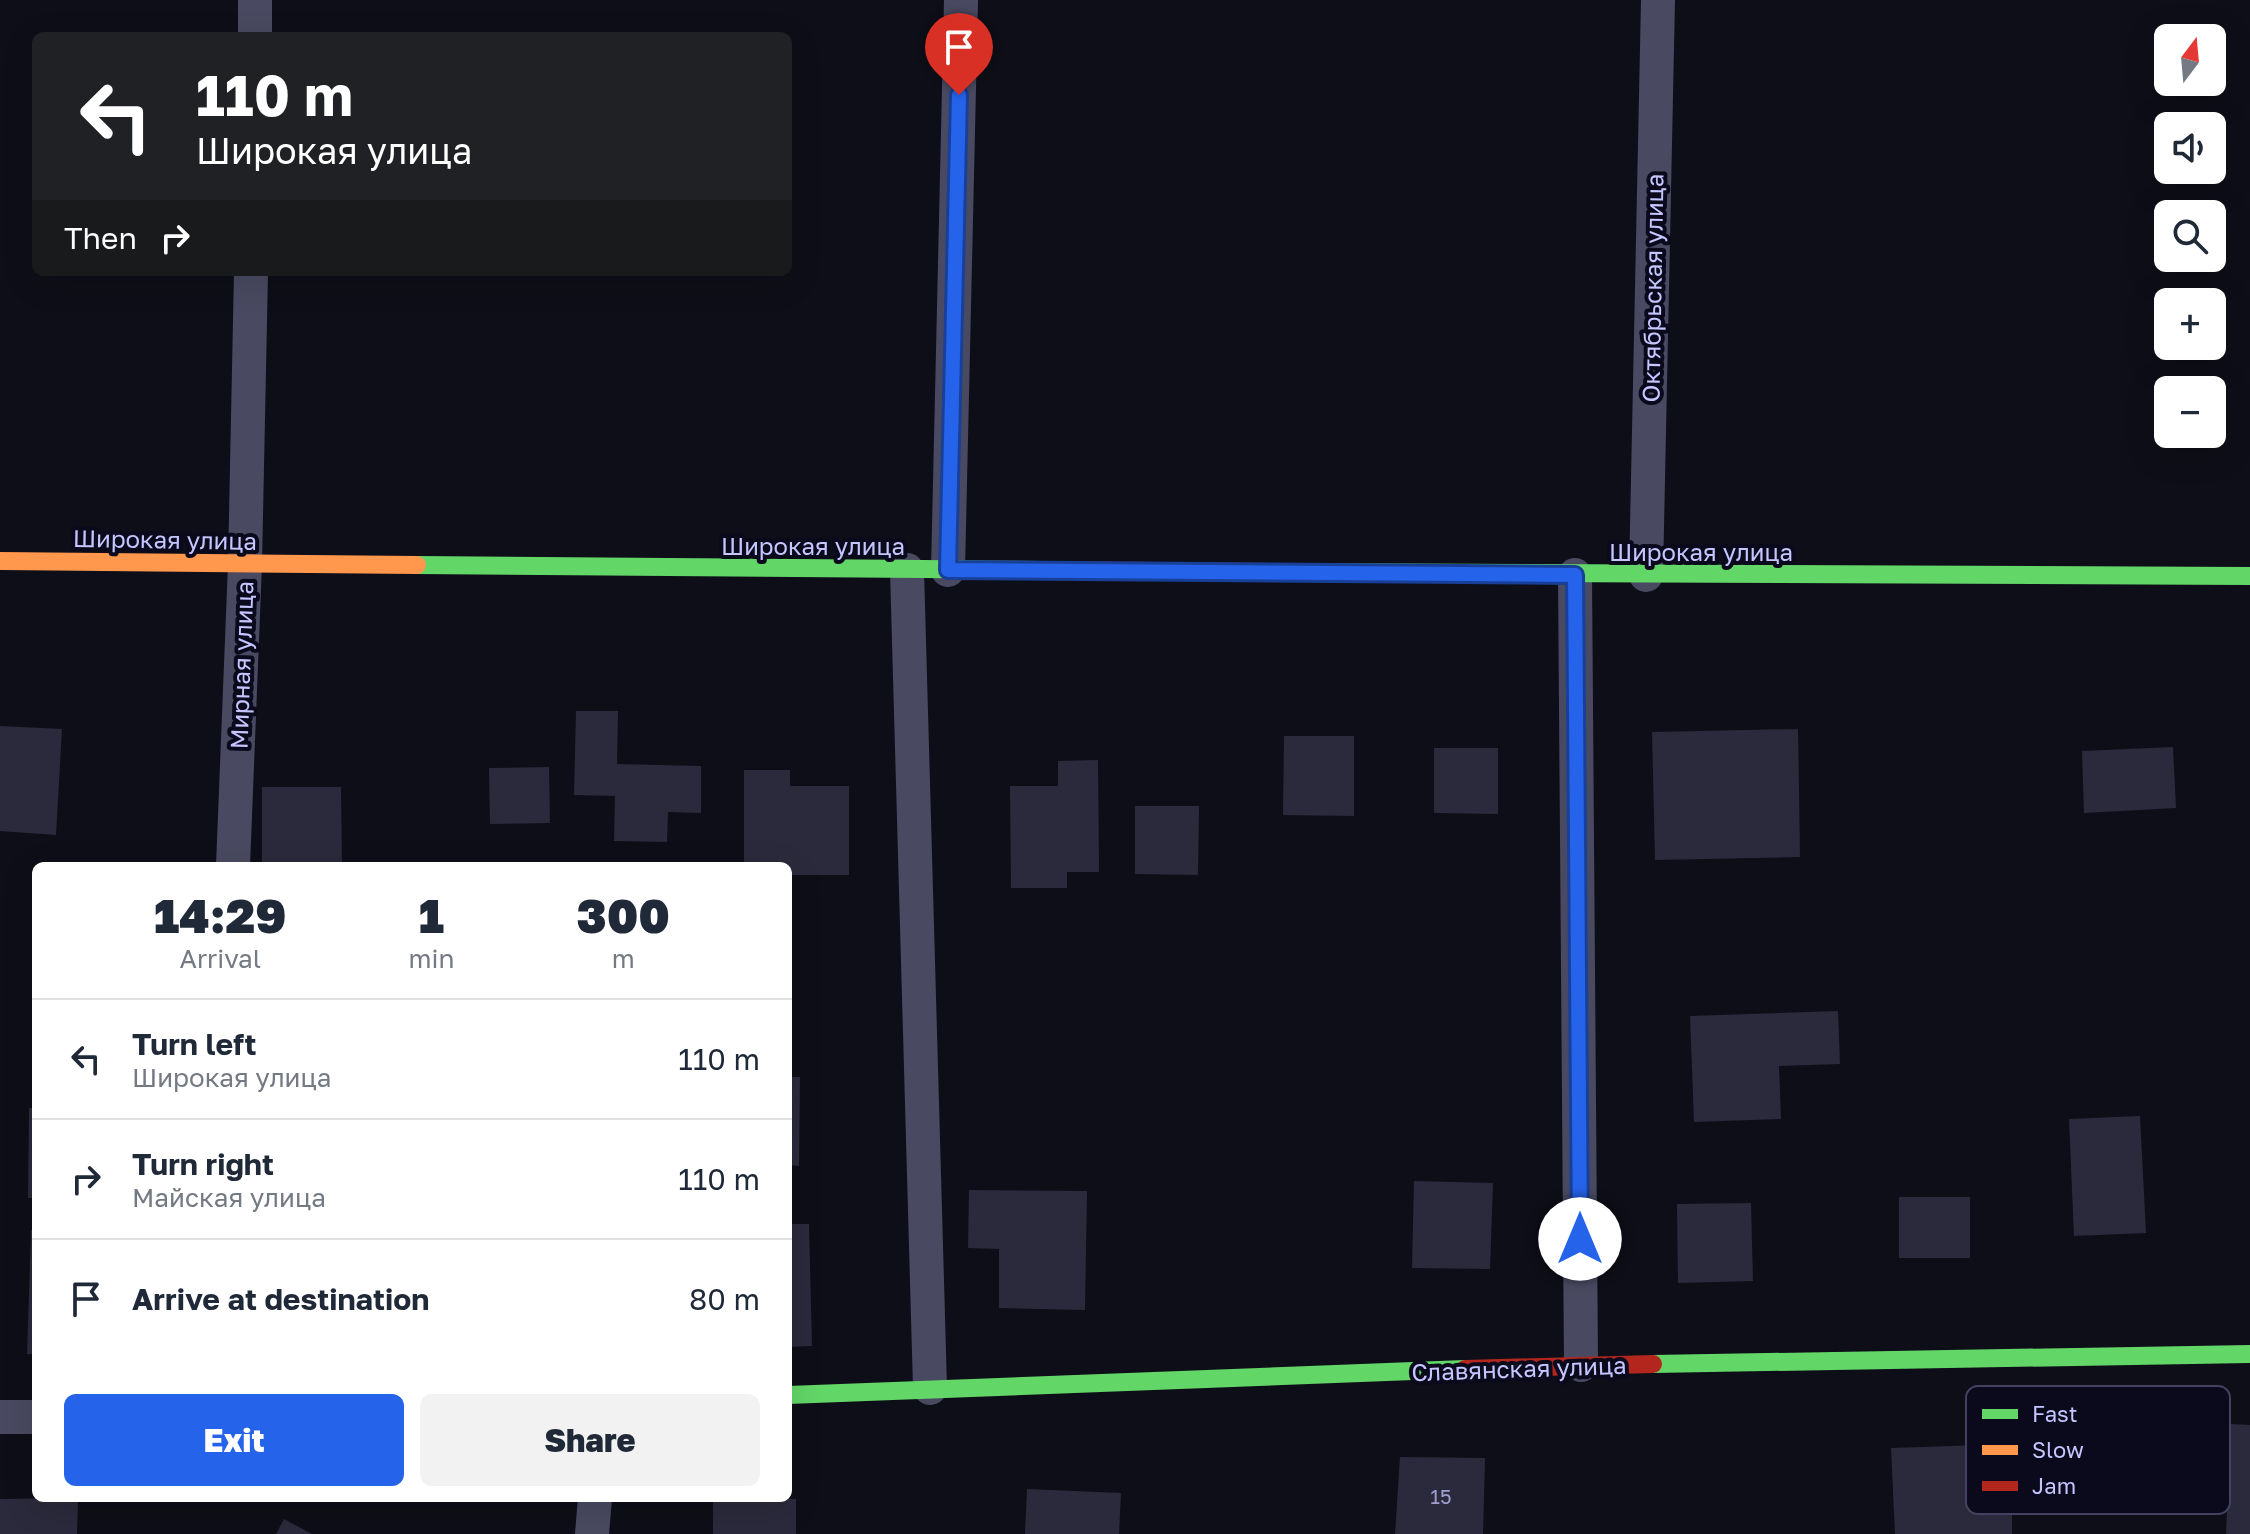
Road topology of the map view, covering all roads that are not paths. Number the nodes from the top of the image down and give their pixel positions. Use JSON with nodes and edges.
{"nodes":[{"id":1,"x":255,"y":0,"type":"edge"},
{"id":2,"x":961,"y":0,"type":"edge"},
{"id":3,"x":1658,"y":0,"type":"edge"},
{"id":4,"x":255,"y":32,"type":"edge"},
{"id":5,"x":251,"y":276,"type":"edge"},
{"id":6,"x":0,"y":561,"type":"edge"},
{"id":7,"x":245,"y":564,"type":"junction"},
{"id":8,"x":907,"y":570,"type":"junction"},
{"id":9,"x":948,"y":570,"type":"junction"},
{"id":10,"x":1575,"y":575,"type":"junction"},
{"id":11,"x":1646,"y":575,"type":"junction"},
{"id":12,"x":2250,"y":576,"type":"edge"},
{"id":13,"x":233,"y":862,"type":"edge"},
{"id":14,"x":2250,"y":1354,"type":"edge"},
{"id":15,"x":1581,"y":1365,"type":"junction"},
{"id":16,"x":930,"y":1388,"type":"junction"},
{"id":17,"x":792,"y":1395,"type":"edge"},
{"id":18,"x":0,"y":1417,"type":"edge"},
{"id":19,"x":32,"y":1417,"type":"edge"},
{"id":20,"x":595,"y":1502,"type":"edge"},
{"id":21,"x":592,"y":1534,"type":"edge"}],
"edges":[{"from":1,"to":4,"type":"street"},
{"from":2,"to":9,"type":"street"},
{"from":3,"to":11,"type":"street","name":"Октябрьская улица"},
{"from":5,"to":7,"type":"street","name":"Мирная улица"},
{"from":6,"to":7,"type":"street","name":"Широкая улица"},
{"from":7,"to":8,"type":"street","name":"Широкая улица"},
{"from":7,"to":13,"type":"street","name":"Мирная улица"},
{"from":8,"to":9,"type":"street","name":"Широкая улица"},
{"from":8,"to":16,"type":"street"},
{"from":9,"to":10,"type":"street","name":"Широкая улица"},
{"from":10,"to":11,"type":"street","name":"Широкая улица"},
{"from":10,"to":15,"type":"street"},
{"from":11,"to":12,"type":"street","name":"Широкая улица"},
{"from":14,"to":15,"type":"street","name":"Славянская улица"},
{"from":15,"to":16,"type":"street","name":"Славянская улица"},
{"from":16,"to":17,"type":"street","name":"Славянская улица"},
{"from":18,"to":19,"type":"street"},
{"from":20,"to":21,"type":"street"}]}
